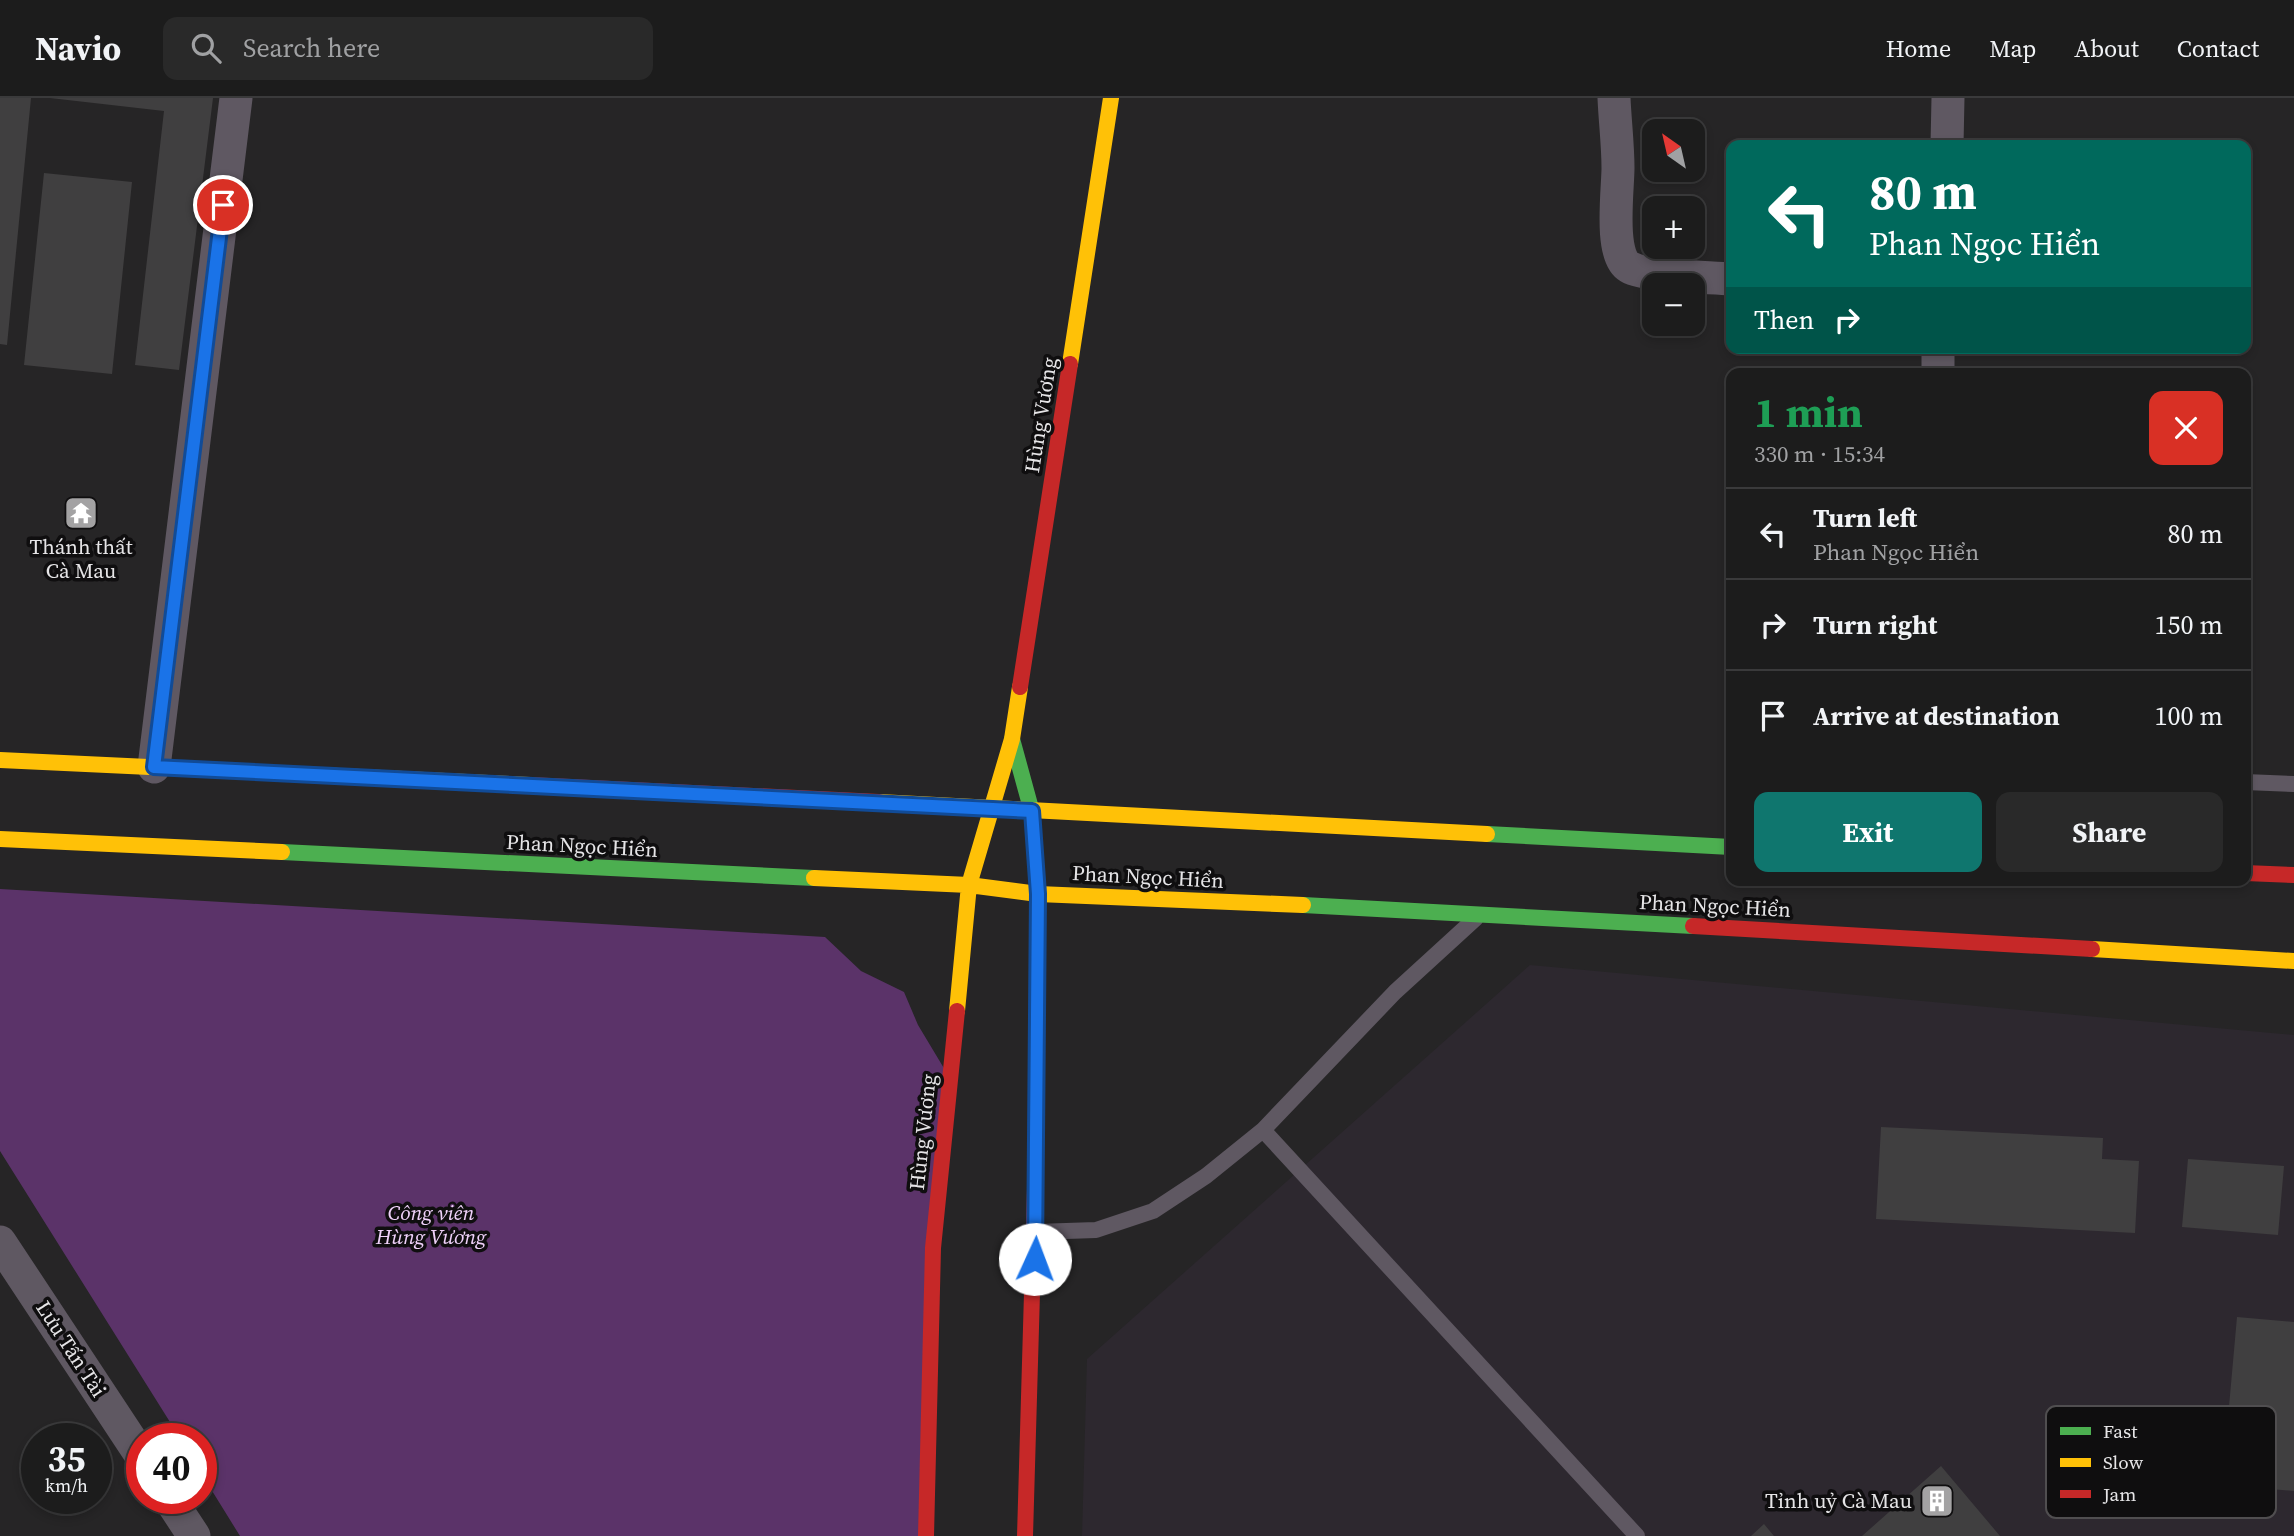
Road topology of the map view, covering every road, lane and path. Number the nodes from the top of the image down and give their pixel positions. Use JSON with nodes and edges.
{"nodes":[{"id":1,"x":236,"y":98,"type":"edge"},
{"id":2,"x":1111,"y":98,"type":"edge"},
{"id":3,"x":1614,"y":98,"type":"edge"},
{"id":4,"x":1948,"y":98,"type":"edge"},
{"id":5,"x":1947,"y":140,"type":"edge"},
{"id":6,"x":1726,"y":279,"type":"edge"},
{"id":7,"x":1012,"y":739,"type":"junction"},
{"id":8,"x":0,"y":760,"type":"edge"},
{"id":9,"x":154,"y":767,"type":"junction"},
{"id":10,"x":2251,"y":782,"type":"edge"},
{"id":11,"x":2294,"y":784,"type":"edge"},
{"id":12,"x":990,"y":807,"type":"junction"},
{"id":13,"x":1032,"y":811,"type":"junction"},
{"id":14,"x":0,"y":839,"type":"edge"},
{"id":15,"x":1726,"y":847,"type":"edge"},
{"id":16,"x":2251,"y":873,"type":"edge"},
{"id":17,"x":2294,"y":875,"type":"edge"},
{"id":18,"x":969,"y":885,"type":"junction"},
{"id":19,"x":1038,"y":894,"type":"junction"},
{"id":20,"x":1482,"y":913,"type":"junction"},
{"id":21,"x":2294,"y":961,"type":"edge"},
{"id":22,"x":1263,"y":1130,"type":"junction"},
{"id":23,"x":1036,"y":1231,"type":"junction"},
{"id":24,"x":0,"y":1242,"type":"edge"},
{"id":25,"x":126,"y":1433,"type":"edge"},
{"id":26,"x":180,"y":1514,"type":"edge"},
{"id":27,"x":194,"y":1536,"type":"edge"},
{"id":28,"x":926,"y":1536,"type":"edge"},
{"id":29,"x":1025,"y":1536,"type":"edge"},
{"id":30,"x":1637,"y":1536,"type":"edge"}],
"edges":[{"from":1,"to":9,"type":"street"},
{"from":2,"to":7,"type":"main road","name":"Hùng Vương"},
{"from":3,"to":6,"type":"street"},
{"from":4,"to":5,"type":"street"},
{"from":7,"to":12,"type":"main road","name":"Hùng Vương"},
{"from":7,"to":13,"type":"main road","name":"Hùng Vương"},
{"from":8,"to":9,"type":"main road"},
{"from":9,"to":12,"type":"main road"},
{"from":10,"to":11,"type":"lane"},
{"from":12,"to":13,"type":"main road"},
{"from":12,"to":18,"type":"main road","name":"Hùng Vương"},
{"from":13,"to":15,"type":"main road"},
{"from":13,"to":19,"type":"main road","name":"Hùng Vương"},
{"from":14,"to":18,"type":"main road","name":"Phan Ngọc Hiển"},
{"from":16,"to":17,"type":"main road"},
{"from":18,"to":19,"type":"main road","name":"Phan Ngọc Hiển"},
{"from":18,"to":28,"type":"main road","name":"Hùng Vương"},
{"from":19,"to":20,"type":"main road","name":"Phan Ngọc Hiển"},
{"from":19,"to":23,"type":"main road","name":"Hùng Vương"},
{"from":20,"to":21,"type":"main road","name":"Phan Ngọc Hiển"},
{"from":20,"to":22,"type":"lane"},
{"from":22,"to":23,"type":"lane"},
{"from":22,"to":30,"type":"lane"},
{"from":23,"to":29,"type":"main road","name":"Hùng Vương"},
{"from":24,"to":25,"type":"street","name":"Lưu Tấn Tài"},
{"from":26,"to":27,"type":"street"}]}
